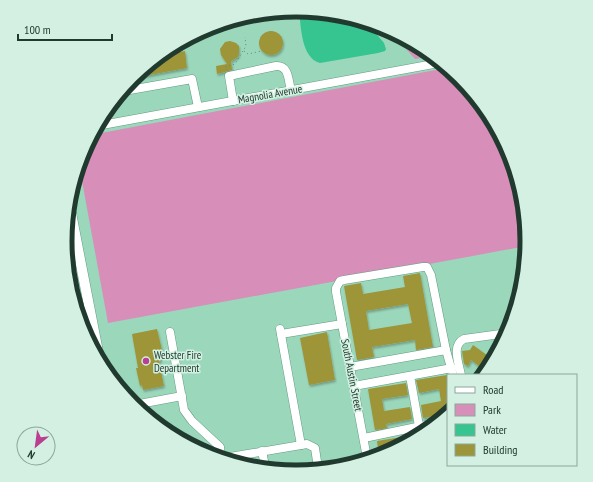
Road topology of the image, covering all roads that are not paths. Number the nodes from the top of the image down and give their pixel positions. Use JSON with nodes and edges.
{"nodes":[{"id":1,"x":434,"y":64,"type":"edge"},
{"id":2,"x":131,"y":90,"type":"edge"},
{"id":3,"x":291,"y":90,"type":"junction"},
{"id":4,"x":233,"y":101,"type":"junction"},
{"id":5,"x":198,"y":107,"type":"junction"},
{"id":6,"x":106,"y":123,"type":"edge"},
{"id":7,"x":73,"y":224,"type":"edge"},
{"id":8,"x":342,"y":324,"type":"junction"},
{"id":9,"x":170,"y":332,"type":"dead end"},
{"id":10,"x":500,"y":334,"type":"edge"},
{"id":11,"x":95,"y":339,"type":"edge"},
{"id":12,"x":446,"y":350,"type":"junction"},
{"id":13,"x":350,"y":367,"type":"junction"},
{"id":14,"x":453,"y":372,"type":"edge"},
{"id":15,"x":461,"y":374,"type":"edge"},
{"id":16,"x":410,"y":376,"type":"junction"},
{"id":17,"x":354,"y":386,"type":"junction"},
{"id":18,"x":182,"y":396,"type":"junction"},
{"id":19,"x":143,"y":403,"type":"edge"},
{"id":20,"x":424,"y":425,"type":"edge"},
{"id":21,"x":419,"y":426,"type":"junction"},
{"id":22,"x":364,"y":438,"type":"junction"},
{"id":23,"x":301,"y":444,"type":"junction"},
{"id":24,"x":262,"y":451,"type":"junction"},
{"id":25,"x":222,"y":452,"type":"edge"},
{"id":26,"x":366,"y":454,"type":"edge"},
{"id":27,"x":233,"y":456,"type":"edge"},
{"id":28,"x":264,"y":463,"type":"edge"},
{"id":29,"x":317,"y":464,"type":"edge"}],
"edges":[{"from":1,"to":3,"type":"street","name":"Magnolia Avenue"},
{"from":2,"to":5,"type":"street"},
{"from":3,"to":4,"type":"street","name":"Magnolia Avenue"},
{"from":3,"to":4,"type":"street"},
{"from":4,"to":5,"type":"street","name":"Magnolia Avenue"},
{"from":5,"to":6,"type":"street","name":"Magnolia Avenue"},
{"from":7,"to":11,"type":"main road"},
{"from":8,"to":12,"type":"street","name":"South Austin Street"},
{"from":8,"to":13,"type":"street","name":"South Austin Street"},
{"from":8,"to":23,"type":"street"},
{"from":9,"to":18,"type":"street"},
{"from":10,"to":15,"type":"street"},
{"from":12,"to":13,"type":"street"},
{"from":12,"to":14,"type":"street"},
{"from":13,"to":17,"type":"street","name":"South Austin Street"},
{"from":14,"to":16,"type":"street"},
{"from":16,"to":17,"type":"street"},
{"from":16,"to":21,"type":"street"},
{"from":17,"to":22,"type":"street","name":"South Austin Street"},
{"from":18,"to":19,"type":"street"},
{"from":18,"to":25,"type":"street"},
{"from":20,"to":21,"type":"street"},
{"from":21,"to":22,"type":"street"},
{"from":22,"to":26,"type":"street","name":"South Austin Street"},
{"from":23,"to":24,"type":"street"},
{"from":23,"to":29,"type":"street"},
{"from":24,"to":27,"type":"street"},
{"from":24,"to":28,"type":"street"}]}
